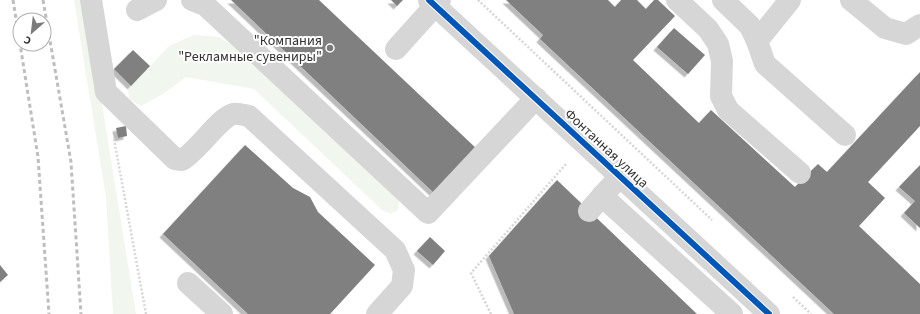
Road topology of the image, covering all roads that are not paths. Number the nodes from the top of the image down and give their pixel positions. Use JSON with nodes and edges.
{"nodes":[{"id":1,"x":91,"y":0,"type":"edge"},
{"id":2,"x":156,"y":0,"type":"edge"},
{"id":3,"x":192,"y":0,"type":"edge"},
{"id":4,"x":676,"y":0,"type":"edge"},
{"id":5,"x":723,"y":0,"type":"edge"},
{"id":6,"x":790,"y":0,"type":"edge"},
{"id":7,"x":851,"y":0,"type":"edge"},
{"id":8,"x":435,"y":2,"type":"edge"},
{"id":9,"x":137,"y":10,"type":"dead end"},
{"id":10,"x":920,"y":25,"type":"edge"},
{"id":11,"x":757,"y":41,"type":"junction"},
{"id":12,"x":396,"y":49,"type":"dead end"},
{"id":13,"x":536,"y":98,"type":"junction"},
{"id":14,"x":845,"y":135,"type":"dead end"},
{"id":15,"x":800,"y":173,"type":"dead end"},
{"id":16,"x":620,"y":176,"type":"junction"},
{"id":17,"x":188,"y":283,"type":"dead end"},
{"id":18,"x":222,"y":314,"type":"edge"},
{"id":19,"x":377,"y":314,"type":"edge"},
{"id":20,"x":732,"y":314,"type":"edge"},
{"id":21,"x":769,"y":314,"type":"edge"}],
"edges":[{"from":1,"to":19,"type":"street"},
{"from":2,"to":9,"type":"street"},
{"from":3,"to":13,"type":"street"},
{"from":4,"to":15,"type":"street"},
{"from":5,"to":11,"type":"street"},
{"from":6,"to":11,"type":"street"},
{"from":7,"to":10,"type":"street"},
{"from":8,"to":12,"type":"street"},
{"from":8,"to":13,"type":"street","name":"Фонтанная улица"},
{"from":11,"to":14,"type":"street"},
{"from":13,"to":16,"type":"street","name":"Фонтанная улица"},
{"from":16,"to":20,"type":"street"},
{"from":16,"to":21,"type":"street","name":"Фонтанная улица"},
{"from":17,"to":18,"type":"street"}]}
